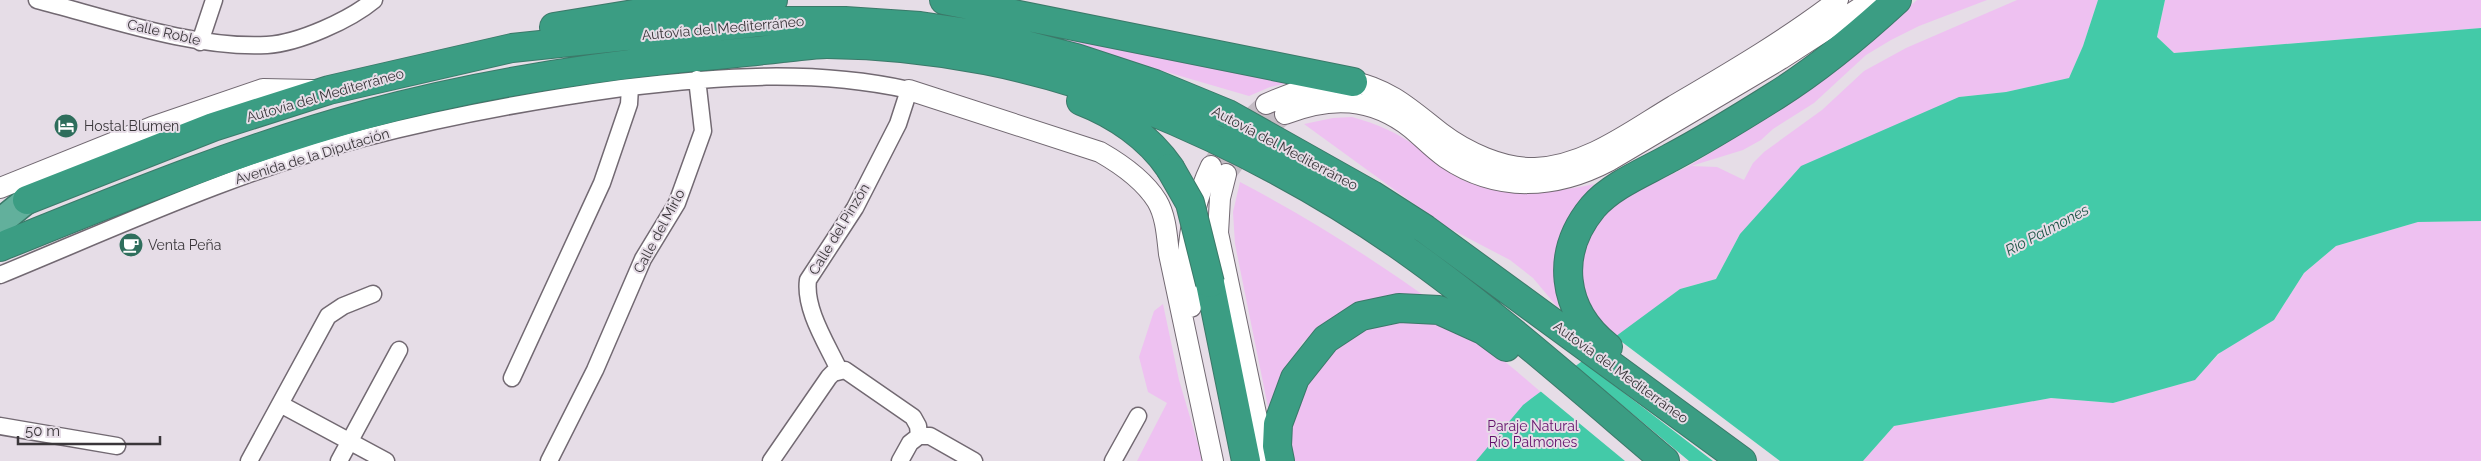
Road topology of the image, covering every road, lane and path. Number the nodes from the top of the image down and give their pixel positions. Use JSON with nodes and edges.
{"nodes":[{"id":1,"x":36,"y":0,"type":"edge"},
{"id":2,"x":214,"y":0,"type":"edge"},
{"id":3,"x":374,"y":0,"type":"edge"},
{"id":4,"x":773,"y":0,"type":"edge"},
{"id":5,"x":944,"y":0,"type":"edge"},
{"id":6,"x":1838,"y":0,"type":"edge"},
{"id":7,"x":1872,"y":0,"type":"edge"},
{"id":8,"x":1897,"y":0,"type":"edge"},
{"id":9,"x":200,"y":42,"type":"junction"},
{"id":10,"x":512,"y":48,"type":"junction"},
{"id":11,"x":993,"y":61,"type":"junction"},
{"id":12,"x":697,"y":79,"type":"junction"},
{"id":13,"x":1352,"y":82,"type":"junction"},
{"id":14,"x":630,"y":87,"type":"junction"},
{"id":15,"x":909,"y":90,"type":"junction"},
{"id":16,"x":1266,"y":104,"type":"tunnel mouth"},
{"id":17,"x":1286,"y":114,"type":"tunnel mouth"},
{"id":18,"x":6,"y":191,"type":"edge"},
{"id":19,"x":0,"y":222,"type":"edge"},
{"id":20,"x":0,"y":247,"type":"edge"},
{"id":21,"x":0,"y":275,"type":"edge"},
{"id":22,"x":373,"y":294,"type":"dead end"},
{"id":23,"x":1572,"y":324,"type":"junction"},
{"id":24,"x":399,"y":350,"type":"dead end"},
{"id":25,"x":1546,"y":360,"type":"junction"},
{"id":26,"x":839,"y":370,"type":"junction"},
{"id":27,"x":512,"y":378,"type":"dead end"},
{"id":28,"x":280,"y":404,"type":"junction"},
{"id":29,"x":1138,"y":416,"type":"dead end"},
{"id":30,"x":0,"y":426,"type":"edge"},
{"id":31,"x":919,"y":436,"type":"junction"},
{"id":32,"x":350,"y":442,"type":"junction"},
{"id":33,"x":117,"y":446,"type":"dead end"},
{"id":34,"x":249,"y":461,"type":"edge"},
{"id":35,"x":339,"y":461,"type":"edge"},
{"id":36,"x":386,"y":461,"type":"edge"},
{"id":37,"x":549,"y":461,"type":"edge"},
{"id":38,"x":771,"y":461,"type":"edge"},
{"id":39,"x":900,"y":461,"type":"edge"},
{"id":40,"x":974,"y":461,"type":"edge"},
{"id":41,"x":1113,"y":461,"type":"edge"},
{"id":42,"x":1213,"y":461,"type":"edge"},
{"id":43,"x":1224,"y":461,"type":"edge"},
{"id":44,"x":1246,"y":461,"type":"edge"},
{"id":45,"x":1266,"y":461,"type":"edge"},
{"id":46,"x":1280,"y":461,"type":"edge"},
{"id":47,"x":1665,"y":461,"type":"edge"},
{"id":48,"x":1742,"y":461,"type":"edge"}],
"edges":[{"from":1,"to":9,"type":"street","name":"Calle Roble"},
{"from":2,"to":9,"type":"street"},
{"from":3,"to":9,"type":"street","name":"Calle Roble"},
{"from":4,"to":10,"type":"highway"},
{"from":5,"to":13,"type":"highway"},
{"from":6,"to":13,"type":"street"},
{"from":7,"to":17,"type":"street"},
{"from":8,"to":23,"type":"highway"},
{"from":10,"to":18,"type":"highway","name":"Autovía del Mediterráneo"},
{"from":10,"to":23,"type":"highway","name":"Autovía del Mediterráneo"},
{"from":11,"to":20,"type":"highway","name":"Autovía del Mediterráneo"},
{"from":11,"to":25,"type":"highway","name":"Autovía del Mediterráneo"},
{"from":11,"to":44,"type":"highway","bridge":true},
{"from":12,"to":14,"type":"street","name":"Avenida de la Diputación"},
{"from":12,"to":15,"type":"street"},
{"from":12,"to":37,"type":"street","name":"Calle del Mirlo"},
{"from":13,"to":16,"type":"street"},
{"from":14,"to":21,"type":"street","name":"Avenida de la Diputación"},
{"from":14,"to":27,"type":"street"},
{"from":15,"to":26,"type":"street","name":"Calle del Pinzón"},
{"from":15,"to":42,"type":"street"},
{"from":18,"to":19,"type":"highway"},
{"from":22,"to":28,"type":"street"},
{"from":23,"to":48,"type":"highway","name":"Autovía del Mediterráneo"},
{"from":24,"to":32,"type":"street"},
{"from":25,"to":46,"type":"highway"},
{"from":25,"to":47,"type":"highway","name":"Autovía del Mediterráneo"},
{"from":26,"to":31,"type":"street"},
{"from":26,"to":38,"type":"street"},
{"from":28,"to":32,"type":"street"},
{"from":28,"to":34,"type":"street"},
{"from":29,"to":41,"type":"street"},
{"from":30,"to":33,"type":"street"},
{"from":31,"to":39,"type":"street"},
{"from":31,"to":40,"type":"street"},
{"from":32,"to":35,"type":"street"},
{"from":32,"to":36,"type":"street"},
{"from":43,"to":45,"type":"street"}]}
